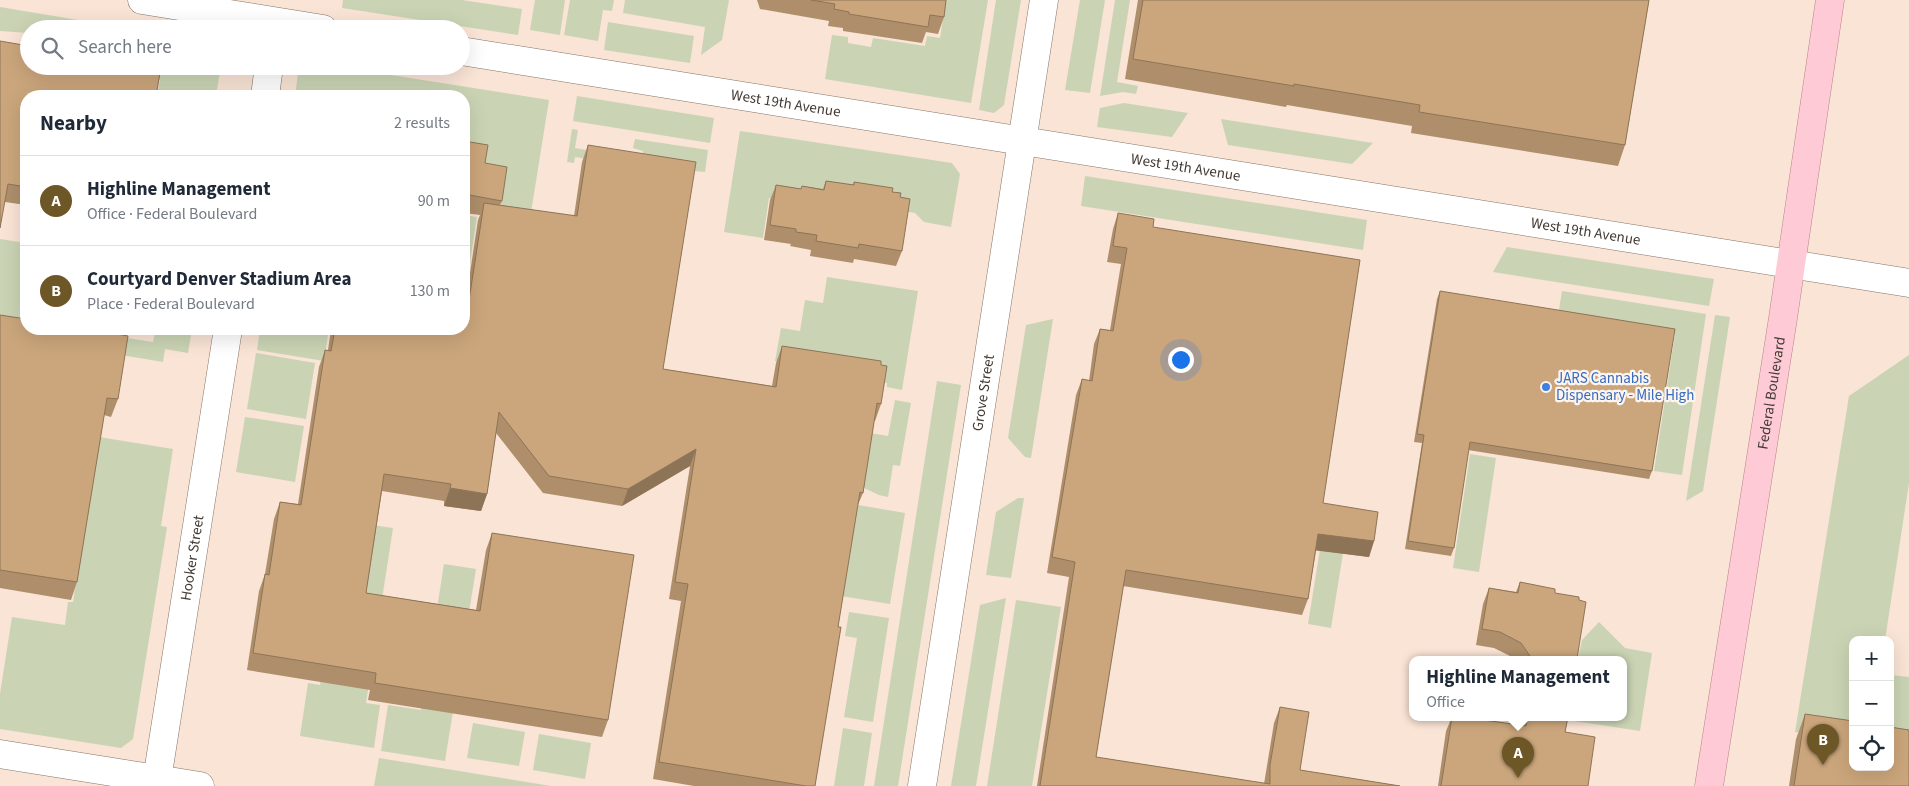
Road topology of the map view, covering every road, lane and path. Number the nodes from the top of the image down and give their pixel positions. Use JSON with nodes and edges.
{"nodes":[{"id":1,"x":142,"y":0,"type":"edge"},
{"id":2,"x":1044,"y":0,"type":"edge"},
{"id":3,"x":1830,"y":0,"type":"edge"},
{"id":4,"x":277,"y":17,"type":"edge"},
{"id":5,"x":470,"y":52,"type":"edge"},
{"id":6,"x":268,"y":75,"type":"edge"},
{"id":7,"x":266,"y":90,"type":"edge"},
{"id":8,"x":1022,"y":141,"type":"junction"},
{"id":9,"x":1791,"y":264,"type":"junction"},
{"id":10,"x":1909,"y":283,"type":"edge"},
{"id":11,"x":227,"y":335,"type":"edge"},
{"id":12,"x":0,"y":754,"type":"edge"},
{"id":13,"x":157,"y":783,"type":"edge"},
{"id":14,"x":200,"y":786,"type":"edge"},
{"id":15,"x":922,"y":786,"type":"edge"},
{"id":16,"x":1709,"y":786,"type":"edge"}],
"edges":[{"from":1,"to":4,"type":"street"},
{"from":2,"to":8,"type":"street","name":"Grove Street"},
{"from":3,"to":9,"type":"main road","name":"Federal Boulevard"},
{"from":5,"to":8,"type":"street","name":"West 19th Avenue"},
{"from":6,"to":7,"type":"street"},
{"from":8,"to":9,"type":"street","name":"West 19th Avenue"},
{"from":8,"to":15,"type":"street","name":"Grove Street"},
{"from":9,"to":10,"type":"street","name":"West 19th Avenue"},
{"from":9,"to":16,"type":"main road","name":"Federal Boulevard"},
{"from":11,"to":13,"type":"street","name":"Hooker Street"},
{"from":12,"to":13,"type":"street"},
{"from":13,"to":14,"type":"street"}]}
